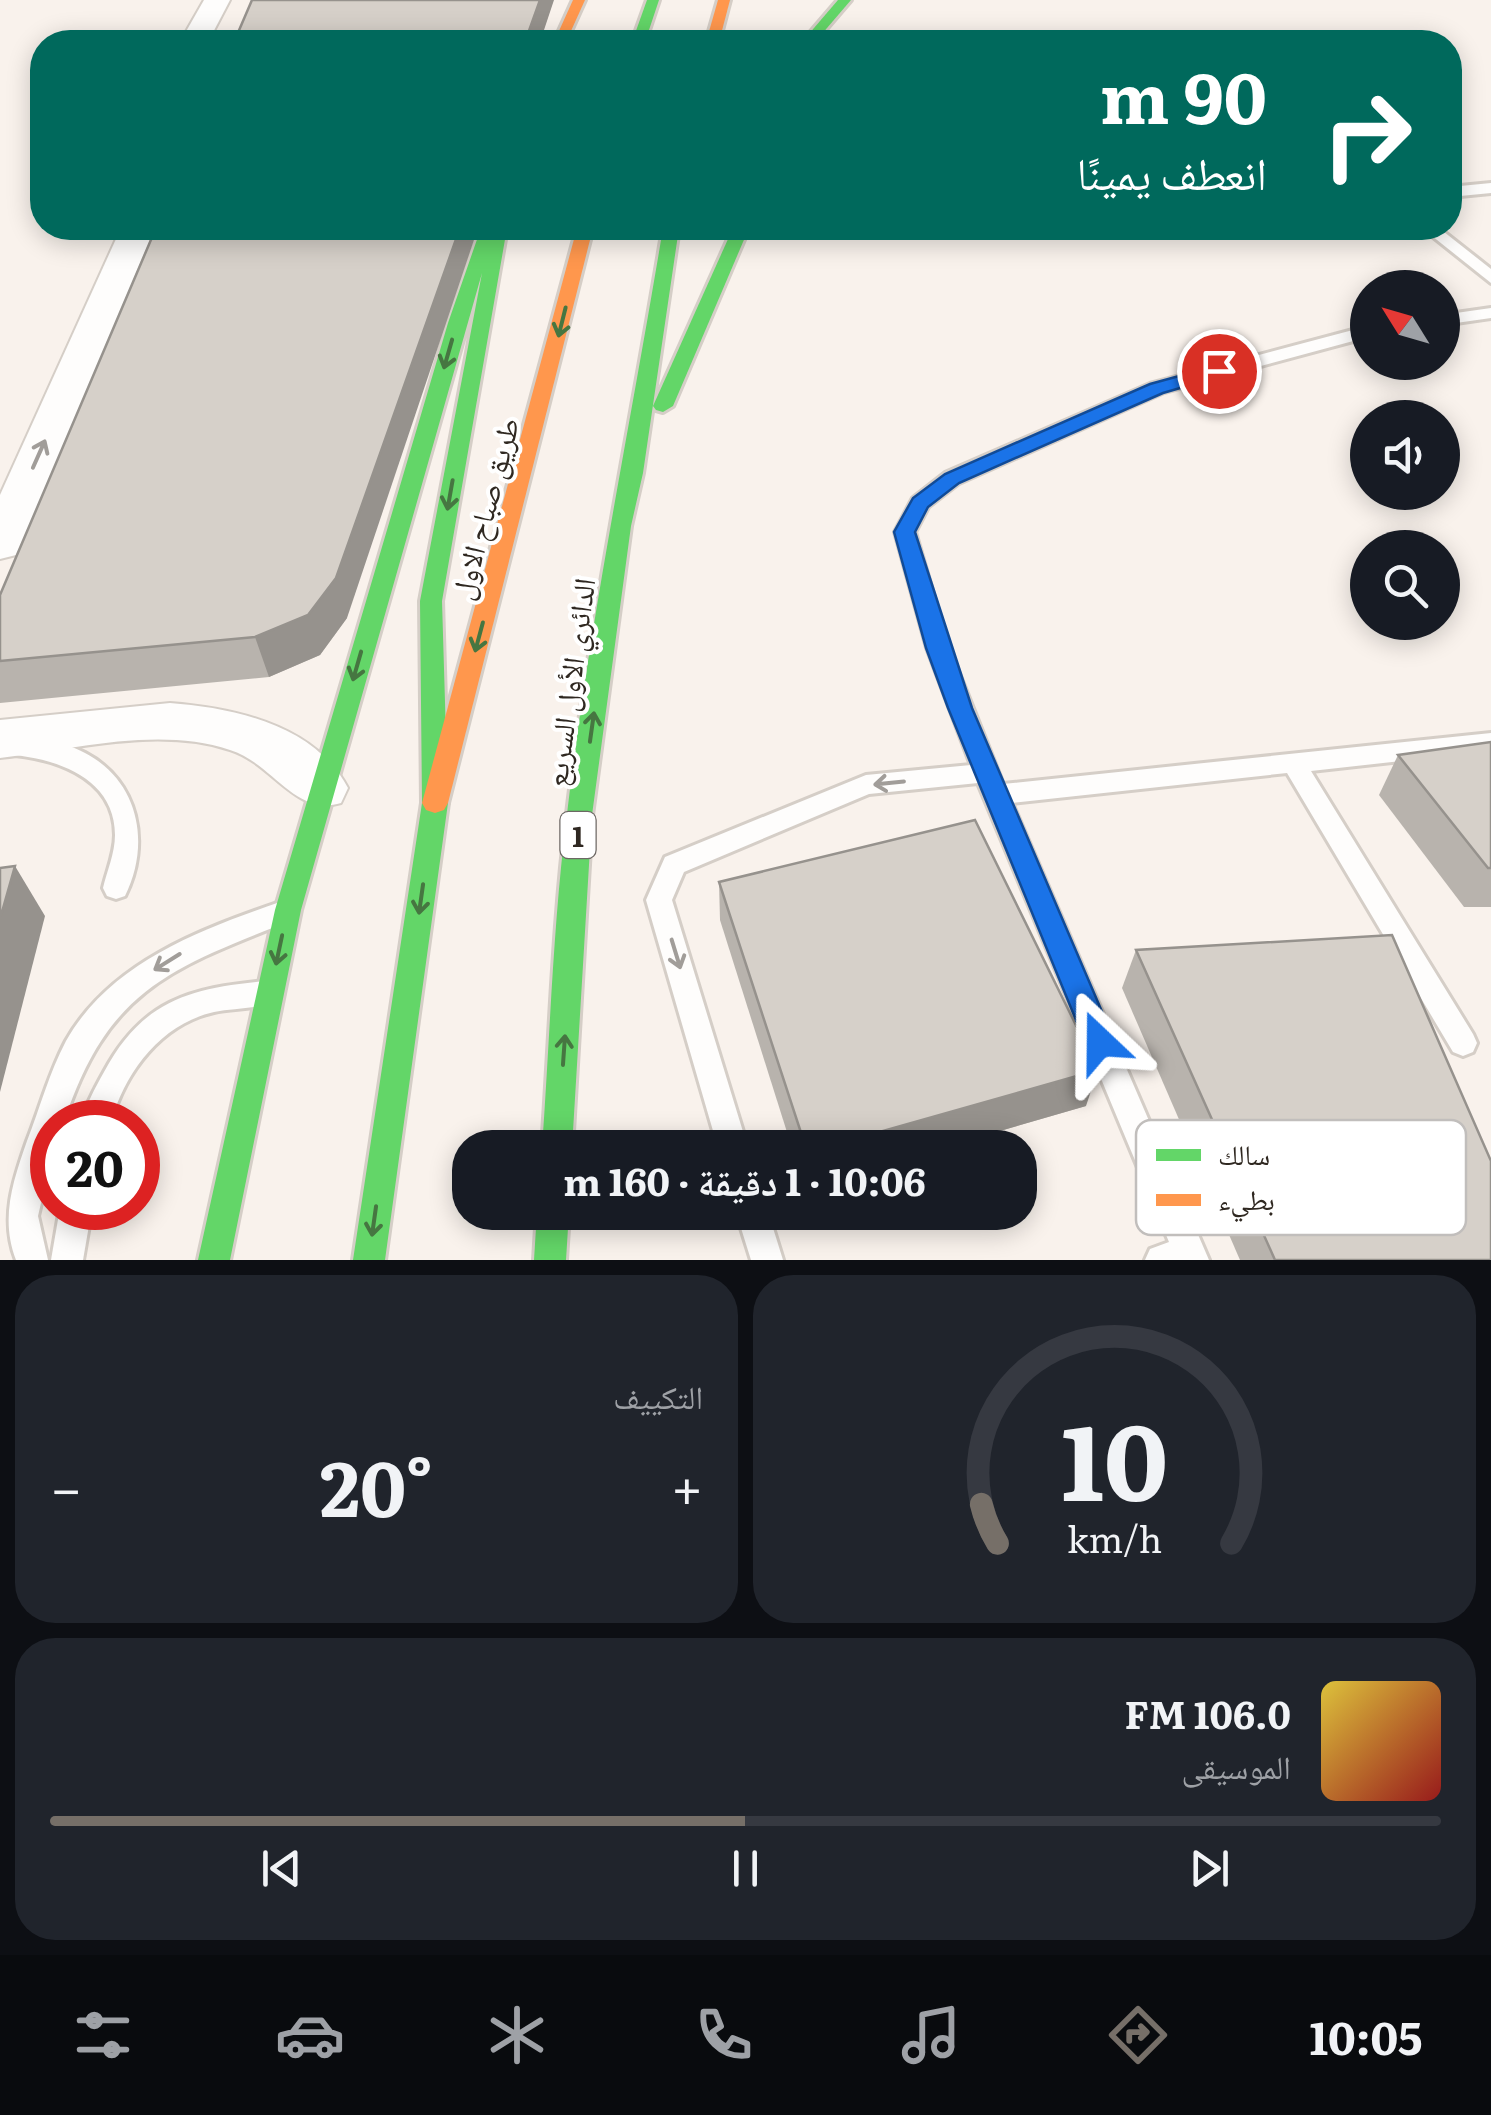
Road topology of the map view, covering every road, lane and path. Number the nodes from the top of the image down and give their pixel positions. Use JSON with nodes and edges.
{"nodes":[{"id":1,"x":216,"y":0,"type":"edge"},
{"id":2,"x":230,"y":0,"type":"edge"},
{"id":3,"x":579,"y":0,"type":"edge"},
{"id":4,"x":652,"y":0,"type":"edge"},
{"id":5,"x":724,"y":0,"type":"edge"},
{"id":6,"x":812,"y":0,"type":"edge"},
{"id":7,"x":845,"y":0,"type":"edge"},
{"id":8,"x":200,"y":30,"type":"edge"},
{"id":9,"x":219,"y":30,"type":"edge"},
{"id":10,"x":565,"y":30,"type":"edge"},
{"id":11,"x":642,"y":30,"type":"edge"},
{"id":12,"x":715,"y":30,"type":"edge"},
{"id":13,"x":807,"y":30,"type":"edge"},
{"id":14,"x":816,"y":30,"type":"edge"},
{"id":15,"x":1491,"y":188,"type":"edge"},
{"id":16,"x":1462,"y":191,"type":"edge"},
{"id":17,"x":105,"y":240,"type":"edge"},
{"id":18,"x":133,"y":240,"type":"edge"},
{"id":19,"x":484,"y":240,"type":"edge"},
{"id":20,"x":498,"y":240,"type":"edge"},
{"id":21,"x":582,"y":240,"type":"edge"},
{"id":22,"x":669,"y":240,"type":"edge"},
{"id":23,"x":737,"y":240,"type":"edge"},
{"id":24,"x":1445,"y":240,"type":"edge"},
{"id":25,"x":1491,"y":278,"type":"edge"},
{"id":26,"x":1491,"y":313,"type":"edge"},
{"id":27,"x":1460,"y":317,"type":"edge"},
{"id":28,"x":1350,"y":337,"type":"edge"},
{"id":29,"x":0,"y":469,"type":"edge"},
{"id":30,"x":634,"y":472,"type":"junction"},
{"id":31,"x":0,"y":544,"type":"edge"},
{"id":32,"x":0,"y":742,"type":"edge"},
{"id":33,"x":1491,"y":742,"type":"edge"},
{"id":34,"x":1294,"y":763,"type":"junction"},
{"id":35,"x":990,"y":784,"type":"junction"},
{"id":36,"x":322,"y":788,"type":"junction"},
{"id":37,"x":435,"y":803,"type":"junction"},
{"id":38,"x":116,"y":888,"type":"dead end"},
{"id":39,"x":288,"y":910,"type":"junction"},
{"id":40,"x":270,"y":993,"type":"junction"},
{"id":41,"x":1463,"y":1043,"type":"dead end"},
{"id":42,"x":106,"y":1100,"type":"edge"},
{"id":43,"x":559,"y":1130,"type":"edge"},
{"id":44,"x":728,"y":1130,"type":"edge"},
{"id":45,"x":1136,"y":1146,"type":"edge"},
{"id":46,"x":72,"y":1230,"type":"edge"},
{"id":47,"x":552,"y":1230,"type":"edge"},
{"id":48,"x":757,"y":1230,"type":"edge"},
{"id":49,"x":32,"y":1260,"type":"edge"},
{"id":50,"x":67,"y":1260,"type":"edge"},
{"id":51,"x":214,"y":1260,"type":"edge"},
{"id":52,"x":368,"y":1260,"type":"edge"},
{"id":53,"x":550,"y":1260,"type":"edge"},
{"id":54,"x":766,"y":1260,"type":"edge"}],
"edges":[{"from":1,"to":8,"type":"street"},
{"from":2,"to":9,"type":"street"},
{"from":3,"to":10,"type":"main road"},
{"from":4,"to":11,"type":"main road"},
{"from":5,"to":12,"type":"main road"},
{"from":6,"to":13,"type":"main road"},
{"from":7,"to":14,"type":"main road"},
{"from":15,"to":16,"type":"lane"},
{"from":17,"to":29,"type":"street"},
{"from":31,"to":18,"type":"street","one_way":true},
{"from":19,"to":36,"type":"main road","one_way":true},
{"from":20,"to":37,"type":"main road","one_way":true},
{"from":21,"to":37,"type":"main road","name":"طريق صباح الاول","one_way":true},
{"from":22,"to":30,"type":"main road","number":"1"},
{"from":23,"to":30,"type":"main road"},
{"from":24,"to":25,"type":"lane"},
{"from":26,"to":27,"type":"lane"},
{"from":28,"to":35,"type":"lane"},
{"from":43,"to":30,"type":"main road","name":"الدائري الأول السريع","number":"1","one_way":true},
{"from":32,"to":36,"type":"street"},
{"from":32,"to":38,"type":"lane"},
{"from":33,"to":34,"type":"lane"},
{"from":34,"to":35,"type":"lane"},
{"from":34,"to":41,"type":"lane"},
{"from":35,"to":44,"type":"lane","one_way":true},
{"from":35,"to":45,"type":"lane"},
{"from":36,"to":39,"type":"main road"},
{"from":37,"to":52,"type":"main road","one_way":true},
{"from":39,"to":40,"type":"main road","one_way":true},
{"from":39,"to":49,"type":"lane","one_way":true},
{"from":40,"to":42,"type":"lane"},
{"from":40,"to":51,"type":"main road"},
{"from":46,"to":50,"type":"lane"},
{"from":47,"to":53,"type":"main road"},
{"from":48,"to":54,"type":"lane"}]}
